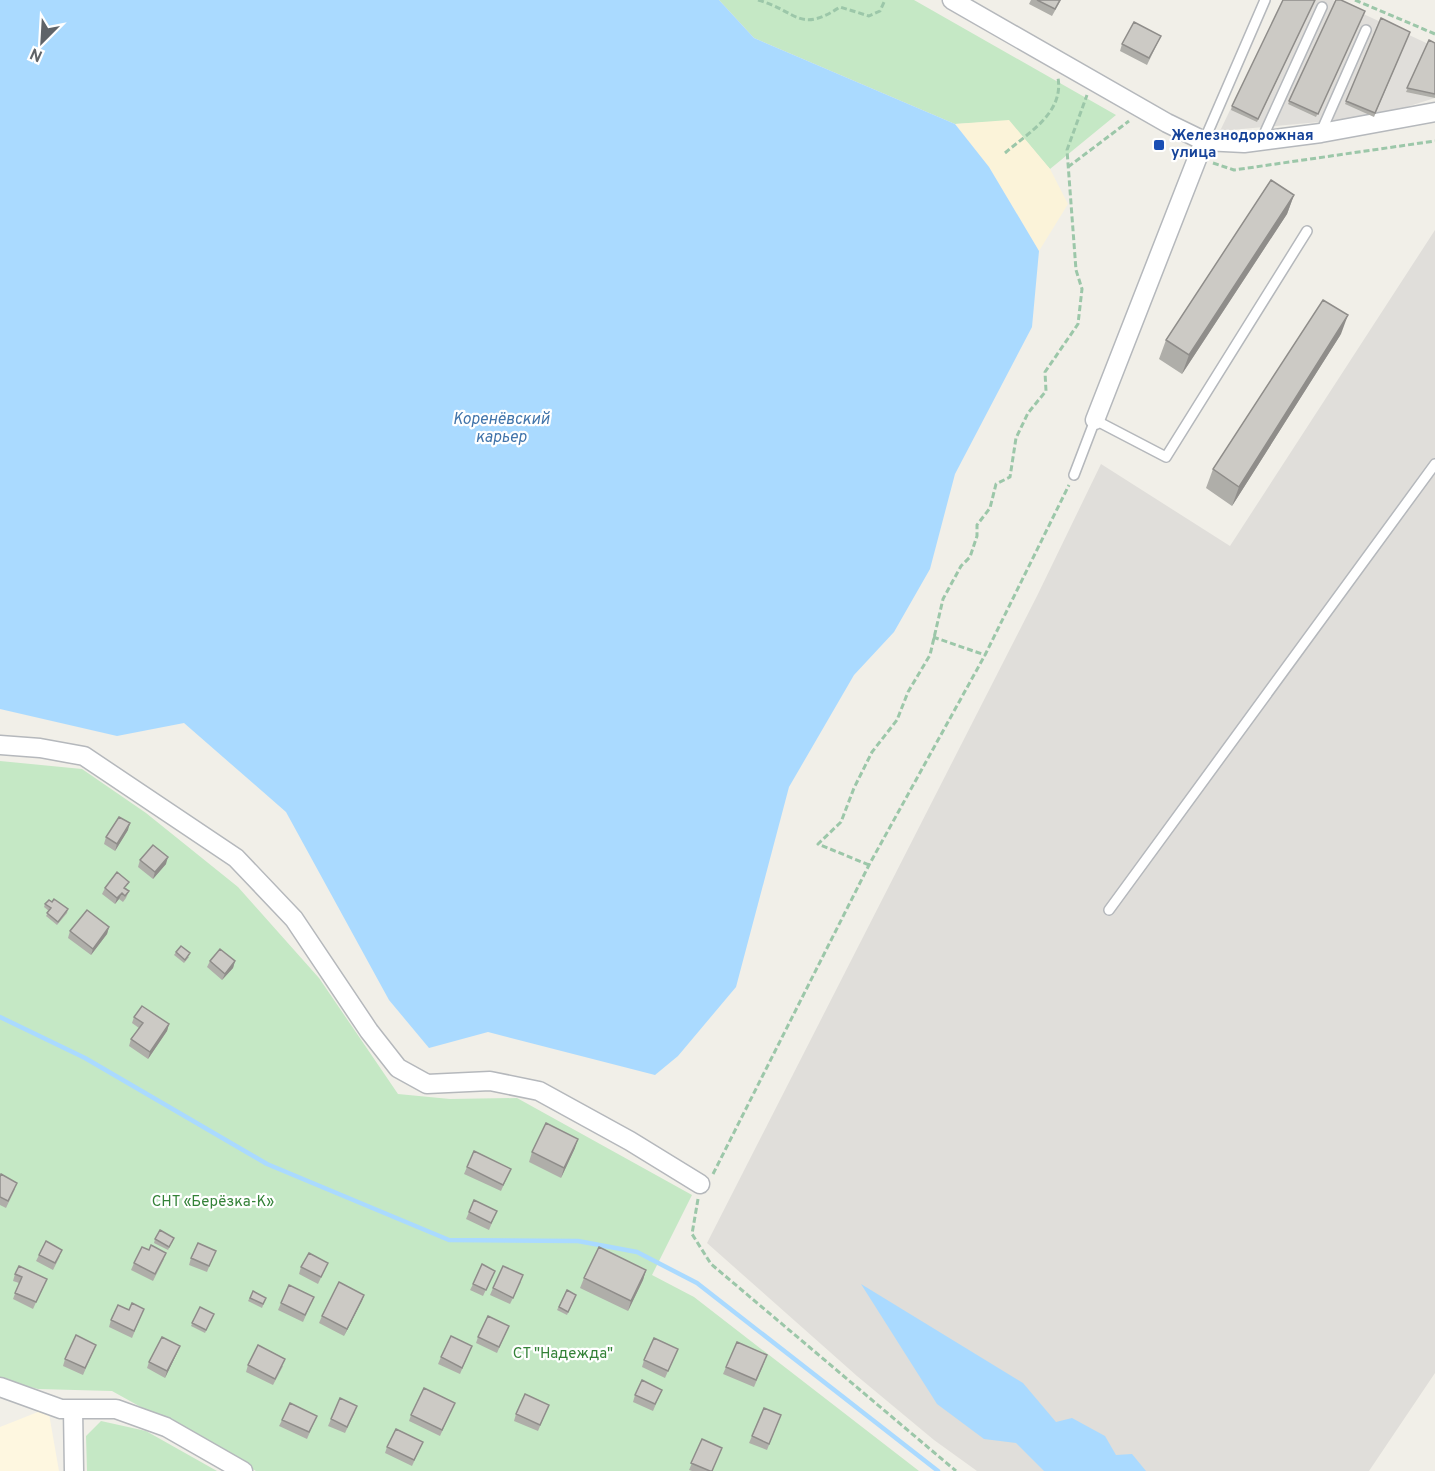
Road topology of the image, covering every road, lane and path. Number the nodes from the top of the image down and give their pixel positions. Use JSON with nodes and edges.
{"nodes":[{"id":1,"x":758,"y":0,"type":"edge"},
{"id":2,"x":885,"y":0,"type":"edge"},
{"id":3,"x":952,"y":0,"type":"edge"},
{"id":4,"x":1265,"y":0,"type":"edge"},
{"id":5,"x":1355,"y":0,"type":"edge"},
{"id":6,"x":1322,"y":7,"type":"dead end"},
{"id":7,"x":1366,"y":30,"type":"dead end"},
{"id":8,"x":1435,"y":34,"type":"edge"},
{"id":9,"x":1057,"y":72,"type":"dead end"},
{"id":10,"x":1089,"y":91,"type":"dead end"},
{"id":11,"x":1435,"y":112,"type":"edge"},
{"id":12,"x":1136,"y":117,"type":"dead end"},
{"id":13,"x":1321,"y":133,"type":"junction"},
{"id":14,"x":1261,"y":141,"type":"junction"},
{"id":15,"x":1435,"y":141,"type":"edge"},
{"id":16,"x":1200,"y":150,"type":"junction"},
{"id":17,"x":1005,"y":153,"type":"dead end"},
{"id":18,"x":1068,"y":167,"type":"junction"},
{"id":19,"x":1307,"y":231,"type":"dead end"},
{"id":20,"x":1095,"y":420,"type":"junction"},
{"id":21,"x":1435,"y":464,"type":"edge"},
{"id":22,"x":1074,"y":475,"type":"joint"},
{"id":23,"x":933,"y":637,"type":"junction"},
{"id":24,"x":985,"y":655,"type":"junction"},
{"id":25,"x":0,"y":746,"type":"edge"},
{"id":26,"x":869,"y":866,"type":"junction"},
{"id":27,"x":1109,"y":910,"type":"dead end"},
{"id":28,"x":700,"y":1184,"type":"junction"},
{"id":29,"x":0,"y":1387,"type":"edge"},
{"id":30,"x":73,"y":1409,"type":"junction"},
{"id":31,"x":74,"y":1471,"type":"edge"},
{"id":32,"x":243,"y":1471,"type":"edge"},
{"id":33,"x":956,"y":1471,"type":"edge"}],
"edges":[{"from":1,"to":2,"type":"path"},
{"from":3,"to":16,"type":"street"},
{"from":4,"to":16,"type":"lane"},
{"from":5,"to":8,"type":"path"},
{"from":6,"to":14,"type":"lane"},
{"from":7,"to":13,"type":"lane"},
{"from":9,"to":17,"type":"path"},
{"from":10,"to":18,"type":"path"},
{"from":11,"to":13,"type":"street"},
{"from":12,"to":18,"type":"path"},
{"from":13,"to":14,"type":"street"},
{"from":14,"to":16,"type":"street"},
{"from":15,"to":16,"type":"path"},
{"from":16,"to":20,"type":"street"},
{"from":18,"to":23,"type":"path"},
{"from":19,"to":20,"type":"lane"},
{"from":20,"to":22,"type":"lane"},
{"from":21,"to":27,"type":"lane"},
{"from":22,"to":24,"type":"path"},
{"from":23,"to":24,"type":"path"},
{"from":23,"to":26,"type":"path"},
{"from":24,"to":26,"type":"path"},
{"from":25,"to":28,"type":"street"},
{"from":26,"to":28,"type":"path"},
{"from":28,"to":33,"type":"path"},
{"from":29,"to":30,"type":"street"},
{"from":30,"to":31,"type":"street"},
{"from":30,"to":32,"type":"street"}]}
